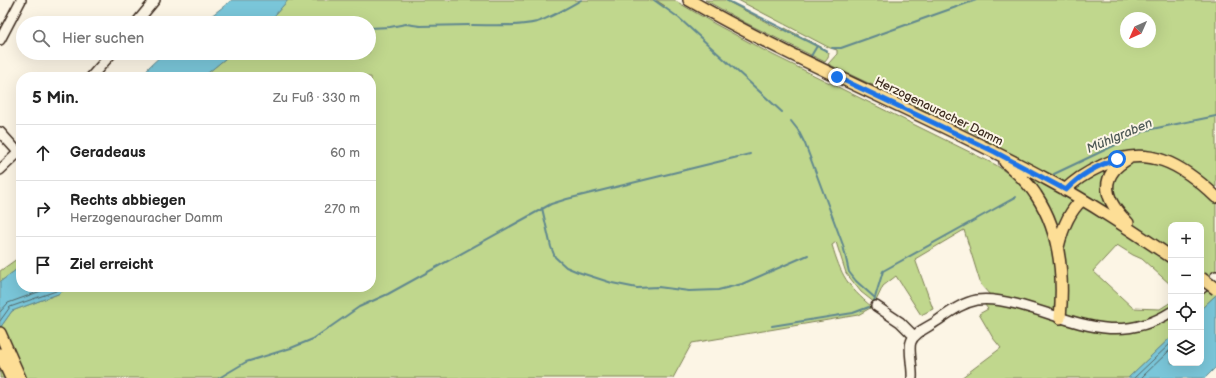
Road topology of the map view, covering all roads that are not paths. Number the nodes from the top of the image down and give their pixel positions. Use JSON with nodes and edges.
{"nodes":[{"id":1,"x":21,"y":0,"type":"edge"},
{"id":2,"x":155,"y":0,"type":"edge"},
{"id":3,"x":689,"y":0,"type":"edge"},
{"id":4,"x":142,"y":16,"type":"edge"},
{"id":5,"x":0,"y":40,"type":"edge"},
{"id":6,"x":106,"y":60,"type":"edge"},
{"id":7,"x":95,"y":72,"type":"edge"},
{"id":8,"x":0,"y":132,"type":"edge"},
{"id":9,"x":16,"y":147,"type":"edge"},
{"id":10,"x":995,"y":152,"type":"junction"},
{"id":11,"x":16,"y":155,"type":"edge"},
{"id":12,"x":1132,"y":157,"type":"junction"},
{"id":13,"x":0,"y":170,"type":"edge"},
{"id":14,"x":1066,"y":190,"type":"junction"},
{"id":15,"x":1216,"y":196,"type":"edge"},
{"id":16,"x":1082,"y":200,"type":"junction"},
{"id":17,"x":1145,"y":239,"type":"junction"},
{"id":18,"x":1058,"y":248,"type":"junction"},
{"id":19,"x":1168,"y":255,"type":"edge"},
{"id":20,"x":1216,"y":276,"type":"edge"},
{"id":21,"x":1204,"y":280,"type":"edge"},
{"id":22,"x":1204,"y":286,"type":"edge"},
{"id":23,"x":1216,"y":289,"type":"edge"},
{"id":24,"x":876,"y":306,"type":"dead end"},
{"id":25,"x":1168,"y":313,"type":"edge"},
{"id":26,"x":1060,"y":318,"type":"junction"},
{"id":27,"x":0,"y":333,"type":"edge"},
{"id":28,"x":914,"y":336,"type":"junction"},
{"id":29,"x":5,"y":357,"type":"edge"},
{"id":30,"x":11,"y":378,"type":"edge"},
{"id":31,"x":20,"y":378,"type":"edge"},
{"id":32,"x":912,"y":378,"type":"edge"}],
"edges":[{"from":1,"to":5,"type":"street"},
{"from":2,"to":4,"type":"street"},
{"from":3,"to":10,"type":"main road","name":"Herzogenauracher Damm"},
{"from":6,"to":7,"type":"street"},
{"from":8,"to":9,"type":"street"},
{"from":10,"to":14,"type":"main road","name":"Herzogenauracher Damm"},
{"from":10,"to":18,"type":"main road"},
{"from":11,"to":13,"type":"street"},
{"from":12,"to":14,"type":"main road"},
{"from":12,"to":15,"type":"main road"},
{"from":12,"to":17,"type":"main road"},
{"from":14,"to":16,"type":"main road","name":"Herzogenauracher Damm"},
{"from":16,"to":17,"type":"main road","name":"Herzogenauracher Damm"},
{"from":16,"to":18,"type":"main road"},
{"from":17,"to":19,"type":"main road","name":"Herzogenauracher Damm"},
{"from":18,"to":26,"type":"main road"},
{"from":20,"to":22,"type":"street"},
{"from":21,"to":23,"type":"main road","bridge":true},
{"from":24,"to":28,"type":"street"},
{"from":25,"to":26,"type":"street"},
{"from":26,"to":28,"type":"street"},
{"from":27,"to":29,"type":"main road"},
{"from":28,"to":32,"type":"street"},
{"from":29,"to":30,"type":"main road"},
{"from":29,"to":31,"type":"main road"}]}
